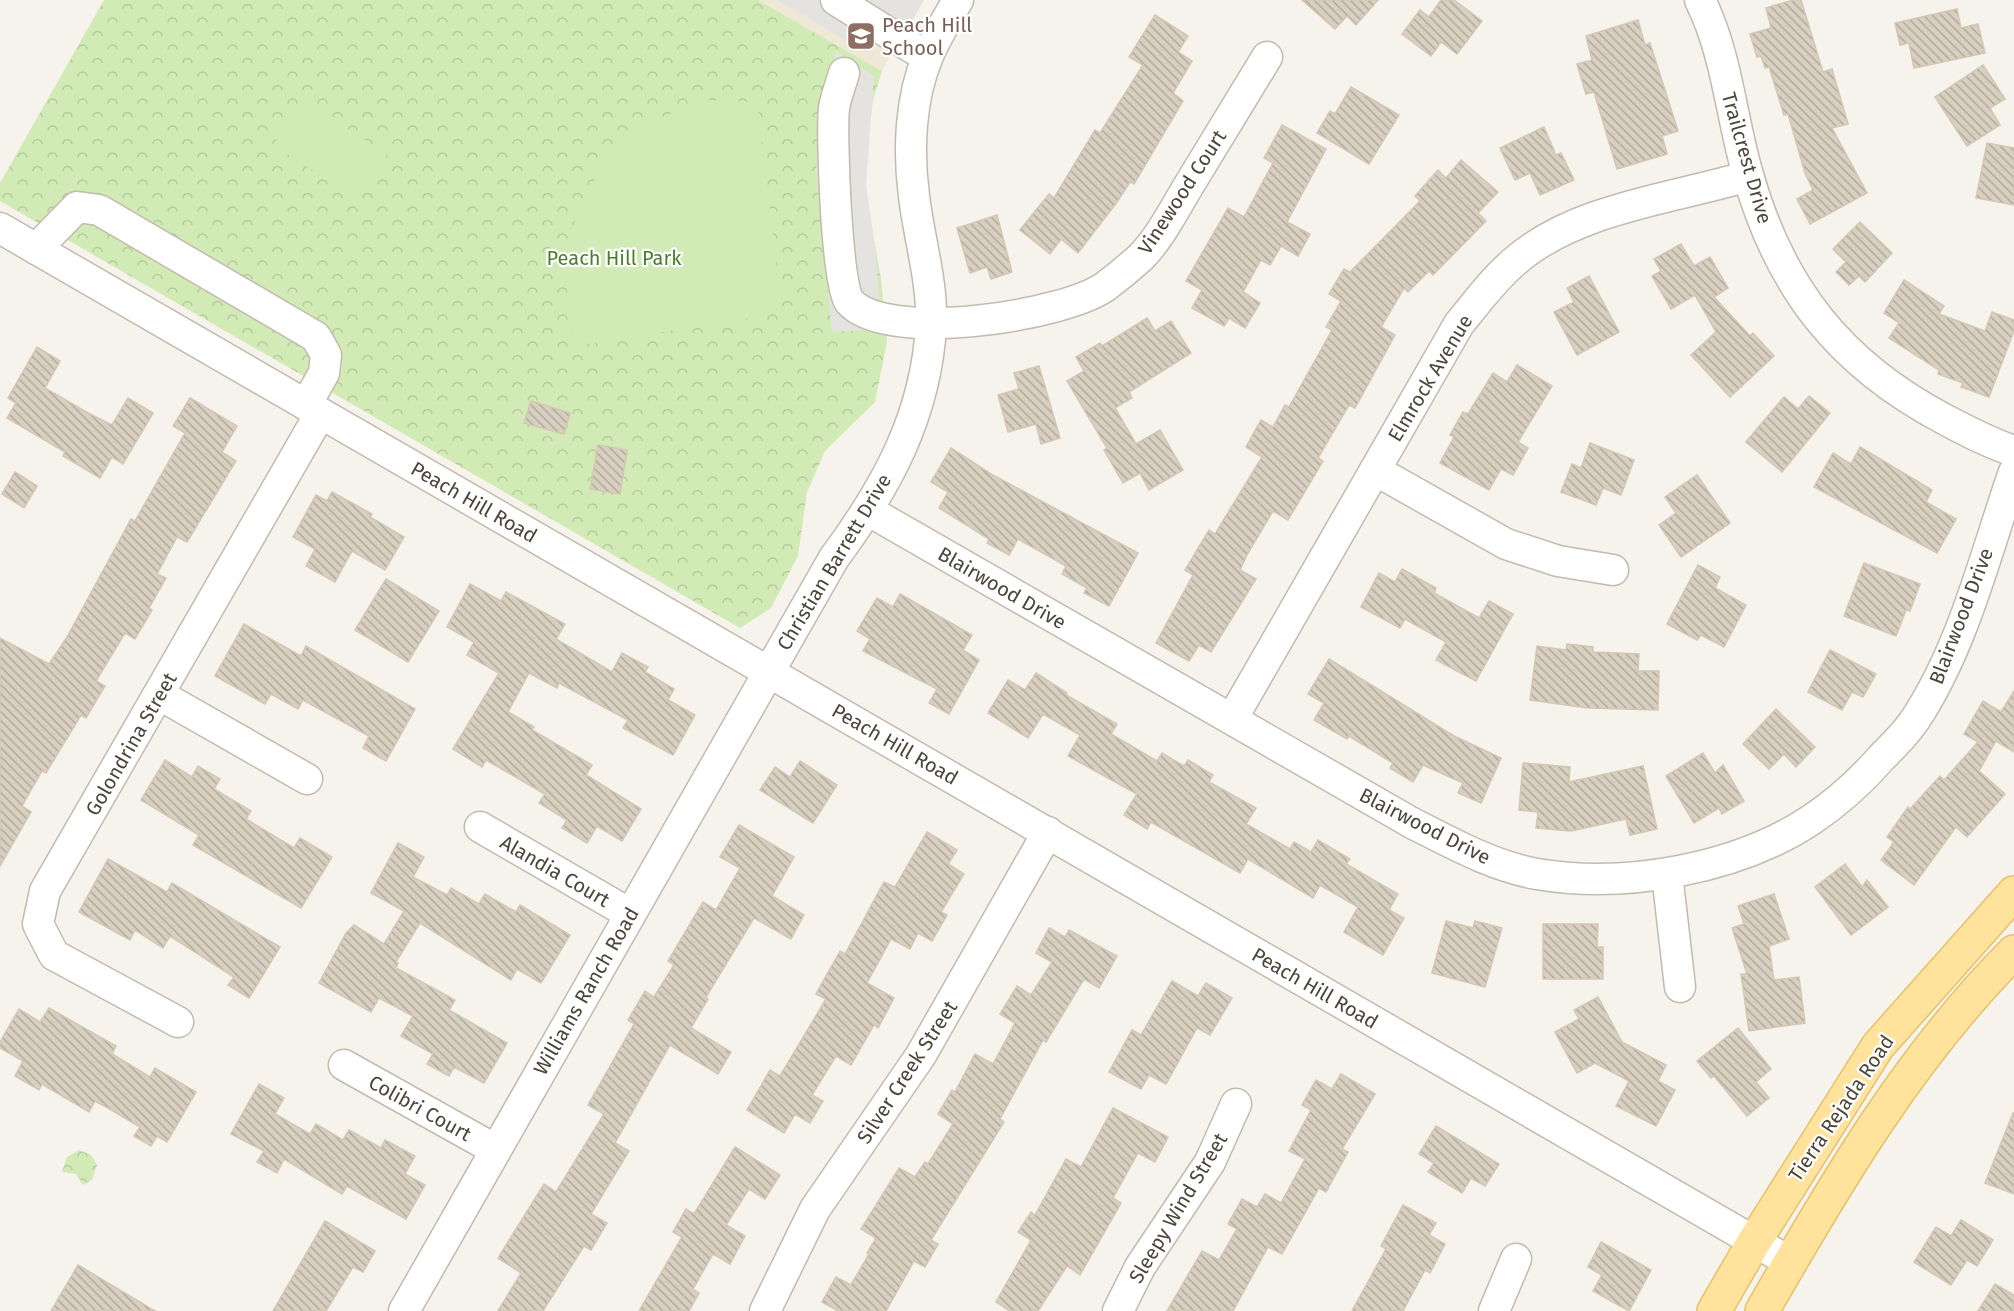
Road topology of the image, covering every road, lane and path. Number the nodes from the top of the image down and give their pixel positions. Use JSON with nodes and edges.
{"nodes":[{"id":1,"x":836,"y":0,"type":"edge"},
{"id":2,"x":958,"y":0,"type":"edge"},
{"id":3,"x":1700,"y":0,"type":"edge"},
{"id":4,"x":883,"y":13,"type":"edge"},
{"id":5,"x":927,"y":57,"type":"junction"},
{"id":6,"x":1267,"y":57,"type":"dead end"},
{"id":7,"x":844,"y":73,"type":"dead end"},
{"id":8,"x":1748,"y":176,"type":"junction"},
{"id":9,"x":0,"y":228,"type":"edge"},
{"id":10,"x":36,"y":249,"type":"junction"},
{"id":11,"x":931,"y":324,"type":"junction"},
{"id":12,"x":313,"y":410,"type":"junction"},
{"id":13,"x":2014,"y":452,"type":"edge"},
{"id":14,"x":1375,"y":470,"type":"junction"},
{"id":15,"x":2014,"y":472,"type":"edge"},
{"id":16,"x":869,"y":511,"type":"junction"},
{"id":17,"x":1614,"y":570,"type":"dead end"},
{"id":18,"x":768,"y":671,"type":"junction"},
{"id":19,"x":160,"y":695,"type":"junction"},
{"id":20,"x":1232,"y":719,"type":"junction"},
{"id":21,"x":307,"y":779,"type":"dead end"},
{"id":22,"x":480,"y":827,"type":"dead end"},
{"id":23,"x":1048,"y":832,"type":"junction"},
{"id":24,"x":1667,"y":874,"type":"junction"},
{"id":25,"x":2014,"y":893,"type":"edge"},
{"id":26,"x":630,"y":914,"type":"junction"},
{"id":27,"x":2014,"y":952,"type":"edge"},
{"id":28,"x":1680,"y":987,"type":"dead end"},
{"id":29,"x":178,"y":1022,"type":"dead end"},
{"id":30,"x":344,"y":1065,"type":"dead end"},
{"id":31,"x":1236,"y":1104,"type":"dead end"},
{"id":32,"x":496,"y":1150,"type":"junction"},
{"id":33,"x":1754,"y":1242,"type":"junction"},
{"id":34,"x":1516,"y":1259,"type":"dead end"},
{"id":35,"x":1790,"y":1262,"type":"junction"},
{"id":36,"x":404,"y":1311,"type":"edge"},
{"id":37,"x":765,"y":1311,"type":"edge"},
{"id":38,"x":1118,"y":1311,"type":"edge"},
{"id":39,"x":1494,"y":1311,"type":"edge"},
{"id":40,"x":1714,"y":1311,"type":"edge"},
{"id":41,"x":1762,"y":1311,"type":"edge"}],
"edges":[{"from":1,"to":4,"type":"street"},
{"from":2,"to":5,"type":"street","name":"Christian Barrett Drive"},
{"from":3,"to":8,"type":"street","name":"Trailcrest Drive"},
{"from":4,"to":5,"type":"street"},
{"from":5,"to":11,"type":"street","name":"Christian Barrett Drive"},
{"from":6,"to":11,"type":"street","name":"Vinewood Court"},
{"from":7,"to":11,"type":"street","name":"Vinewood Court"},
{"from":8,"to":13,"type":"street","name":"Trailcrest Drive"},
{"from":8,"to":14,"type":"street","name":"Elmrock Avenue"},
{"from":9,"to":10,"type":"street","name":"Peach Hill Road"},
{"from":10,"to":12,"type":"street","name":"Peach Hill Road"},
{"from":10,"to":12,"type":"street","name":"Golondrina Street"},
{"from":11,"to":16,"type":"street","name":"Christian Barrett Drive"},
{"from":12,"to":18,"type":"street","name":"Peach Hill Road"},
{"from":12,"to":19,"type":"street","name":"Golondrina Street"},
{"from":14,"to":17,"type":"street"},
{"from":14,"to":20,"type":"street","name":"Elmrock Avenue"},
{"from":15,"to":24,"type":"street","name":"Blairwood Drive"},
{"from":16,"to":18,"type":"street","name":"Christian Barrett Drive"},
{"from":16,"to":20,"type":"street","name":"Blairwood Drive"},
{"from":18,"to":23,"type":"street","name":"Peach Hill Road"},
{"from":18,"to":26,"type":"street","name":"Williams Ranch Road"},
{"from":19,"to":21,"type":"street"},
{"from":19,"to":29,"type":"street","name":"Golondrina Street"},
{"from":20,"to":24,"type":"street","name":"Blairwood Drive"},
{"from":22,"to":26,"type":"street","name":"Alandia Court"},
{"from":23,"to":33,"type":"street","name":"Peach Hill Road"},
{"from":23,"to":37,"type":"street","name":"Silver Creek Street"},
{"from":24,"to":28,"type":"street"},
{"from":25,"to":33,"type":"main road","name":"Tierra Rejada Road"},
{"from":26,"to":32,"type":"street","name":"Williams Ranch Road"},
{"from":27,"to":35,"type":"main road","name":"Tierra Rejada Road"},
{"from":30,"to":32,"type":"street","name":"Colibri Court"},
{"from":31,"to":38,"type":"street","name":"Sleepy Wind Street"},
{"from":32,"to":36,"type":"street","name":"Williams Ranch Road"},
{"from":33,"to":35,"type":"street","name":"Peach Hill Road"},
{"from":33,"to":40,"type":"main road","name":"Tierra Rejada Road"},
{"from":34,"to":39,"type":"street"},
{"from":35,"to":41,"type":"main road","name":"Tierra Rejada Road"}]}
